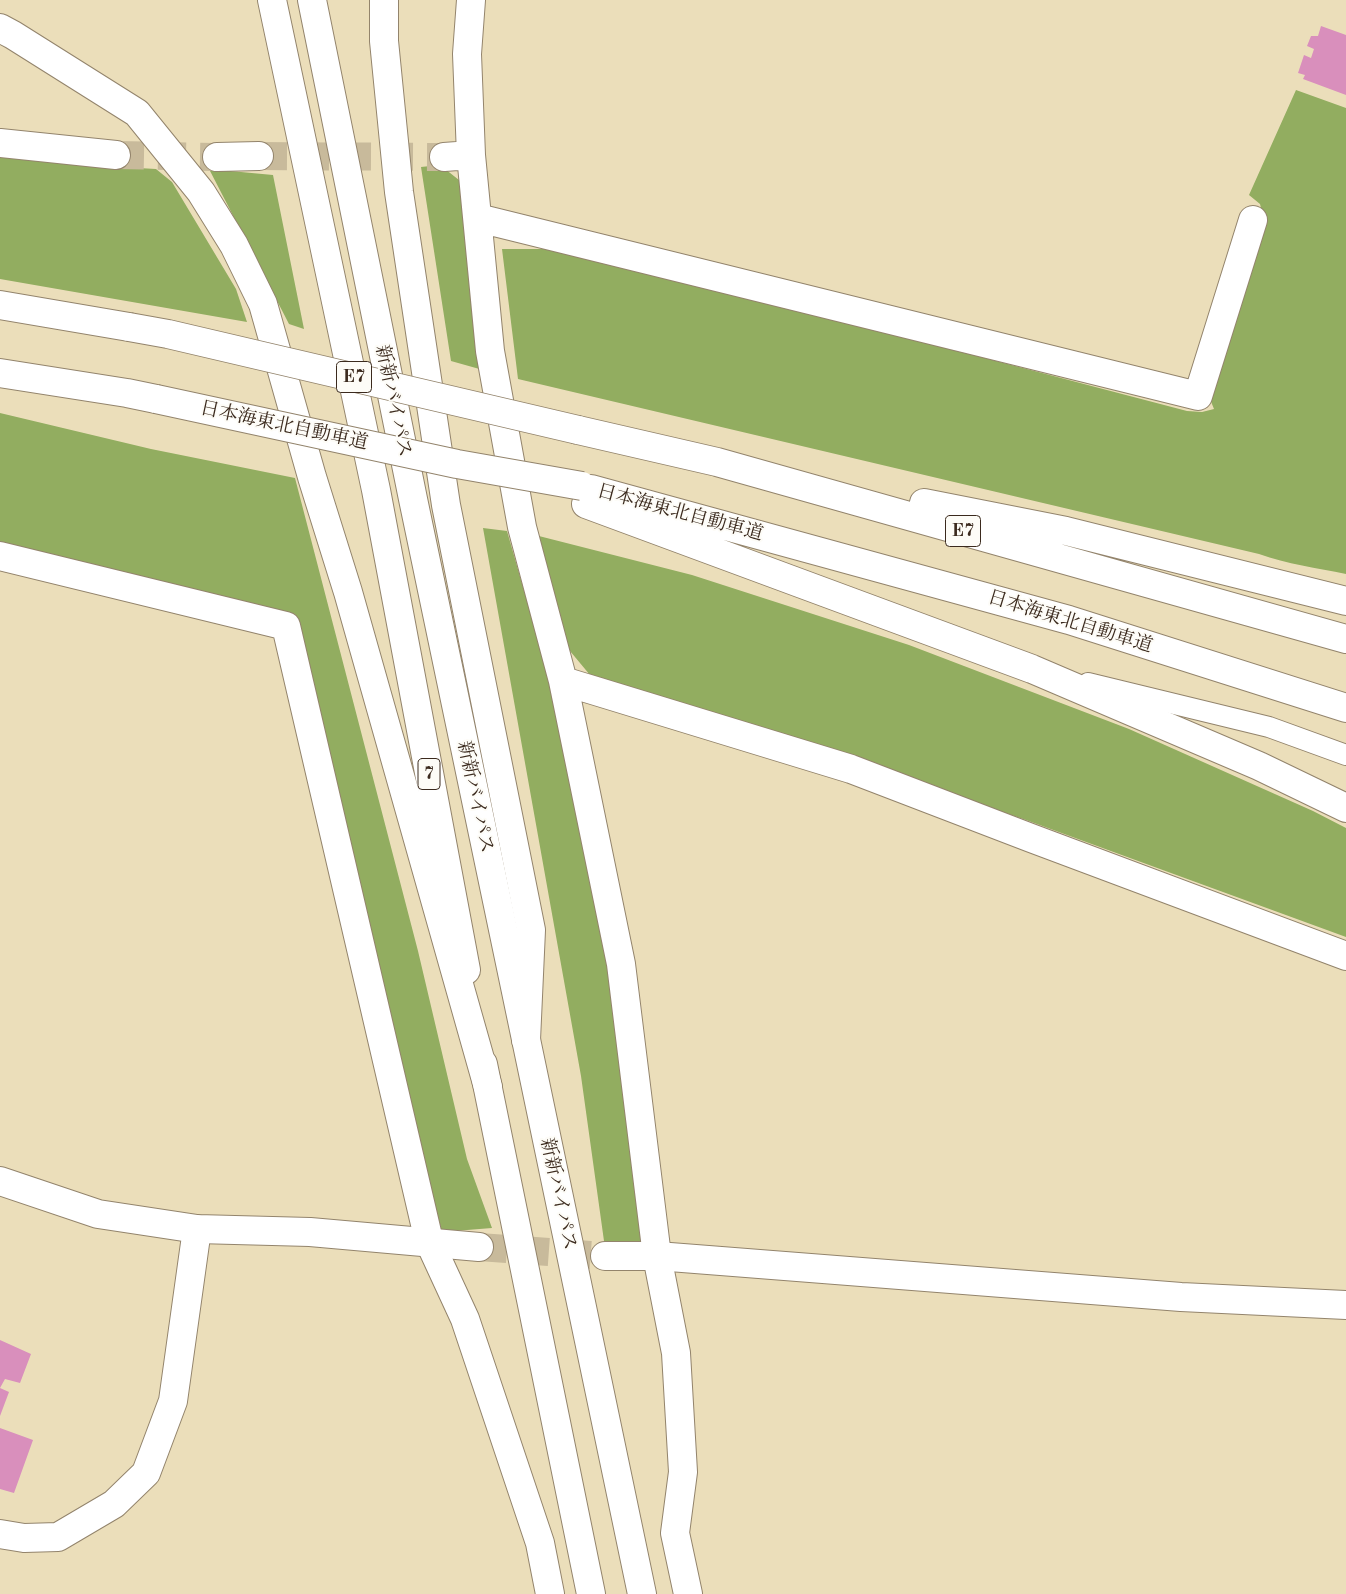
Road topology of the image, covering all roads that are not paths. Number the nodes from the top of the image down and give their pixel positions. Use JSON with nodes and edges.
{"nodes":[{"id":1,"x":272,"y":0,"type":"edge"},
{"id":2,"x":312,"y":0,"type":"edge"},
{"id":3,"x":384,"y":0,"type":"edge"},
{"id":4,"x":471,"y":0,"type":"edge"},
{"id":5,"x":0,"y":28,"type":"edge"},
{"id":6,"x":0,"y":143,"type":"edge"},
{"id":7,"x":116,"y":155,"type":"tunnel mouth"},
{"id":8,"x":471,"y":155,"type":"junction"},
{"id":9,"x":259,"y":156,"type":"tunnel mouth"},
{"id":10,"x":444,"y":157,"type":"tunnel mouth"},
{"id":11,"x":217,"y":158,"type":"tunnel mouth"},
{"id":12,"x":478,"y":218,"type":"junction"},
{"id":13,"x":1253,"y":220,"type":"dead end"},
{"id":14,"x":0,"y":305,"type":"edge"},
{"id":15,"x":0,"y":373,"type":"edge"},
{"id":16,"x":717,"y":462,"type":"junction"},
{"id":17,"x":584,"y":495,"type":"junction"},
{"id":18,"x":0,"y":556,"type":"edge"},
{"id":19,"x":1346,"y":601,"type":"edge"},
{"id":20,"x":1346,"y":639,"type":"edge"},
{"id":21,"x":1032,"y":669,"type":"junction"},
{"id":22,"x":563,"y":681,"type":"junction"},
{"id":23,"x":1346,"y":708,"type":"edge"},
{"id":24,"x":1346,"y":755,"type":"edge"},
{"id":25,"x":1346,"y":808,"type":"edge"},
{"id":26,"x":1346,"y":956,"type":"edge"},
{"id":27,"x":526,"y":1040,"type":"junction"},
{"id":28,"x":488,"y":1086,"type":"junction"},
{"id":29,"x":0,"y":1181,"type":"edge"},
{"id":30,"x":197,"y":1229,"type":"junction"},
{"id":31,"x":429,"y":1241,"type":"junction"},
{"id":32,"x":479,"y":1247,"type":"tunnel mouth"},
{"id":33,"x":605,"y":1256,"type":"tunnel mouth"},
{"id":34,"x":657,"y":1256,"type":"junction"},
{"id":35,"x":1346,"y":1305,"type":"edge"},
{"id":36,"x":0,"y":1534,"type":"edge"},
{"id":37,"x":550,"y":1594,"type":"edge"},
{"id":38,"x":591,"y":1594,"type":"edge"},
{"id":39,"x":642,"y":1594,"type":"edge"},
{"id":40,"x":688,"y":1594,"type":"edge"}],
"edges":[{"from":1,"to":28,"type":"main road","name":"新新バイパス","number":"7"},
{"from":2,"to":27,"type":"main road","name":"新新バイパス","number":"7"},
{"from":3,"to":27,"type":"main road"},
{"from":4,"to":8,"type":"main road"},
{"from":5,"to":28,"type":"main road"},
{"from":6,"to":7,"type":"main road"},
{"from":8,"to":10,"type":"main road"},
{"from":8,"to":12,"type":"main road"},
{"from":9,"to":11,"type":"main road"},
{"from":12,"to":13,"type":"main road"},
{"from":12,"to":22,"type":"main road"},
{"from":14,"to":16,"type":"main road","number":"E7","bridge":true},
{"from":15,"to":17,"type":"main road","name":"日本海東北自動車道","bridge":true},
{"from":16,"to":19,"type":"main road"},
{"from":16,"to":20,"type":"main road","number":"E7"},
{"from":17,"to":21,"type":"main road"},
{"from":17,"to":23,"type":"main road","name":"日本海東北自動車道"},
{"from":18,"to":31,"type":"main road"},
{"from":21,"to":24,"type":"lane"},
{"from":21,"to":25,"type":"main road"},
{"from":22,"to":26,"type":"main road"},
{"from":22,"to":34,"type":"main road"},
{"from":27,"to":39,"type":"main road","name":"新新バイパス","number":"7"},
{"from":28,"to":38,"type":"main road","name":"新新バイパス","number":"7"},
{"from":29,"to":30,"type":"main road"},
{"from":30,"to":31,"type":"main road"},
{"from":30,"to":36,"type":"main road"},
{"from":31,"to":32,"type":"main road"},
{"from":31,"to":37,"type":"main road"},
{"from":33,"to":34,"type":"main road"},
{"from":34,"to":35,"type":"main road"},
{"from":34,"to":40,"type":"main road"}]}
